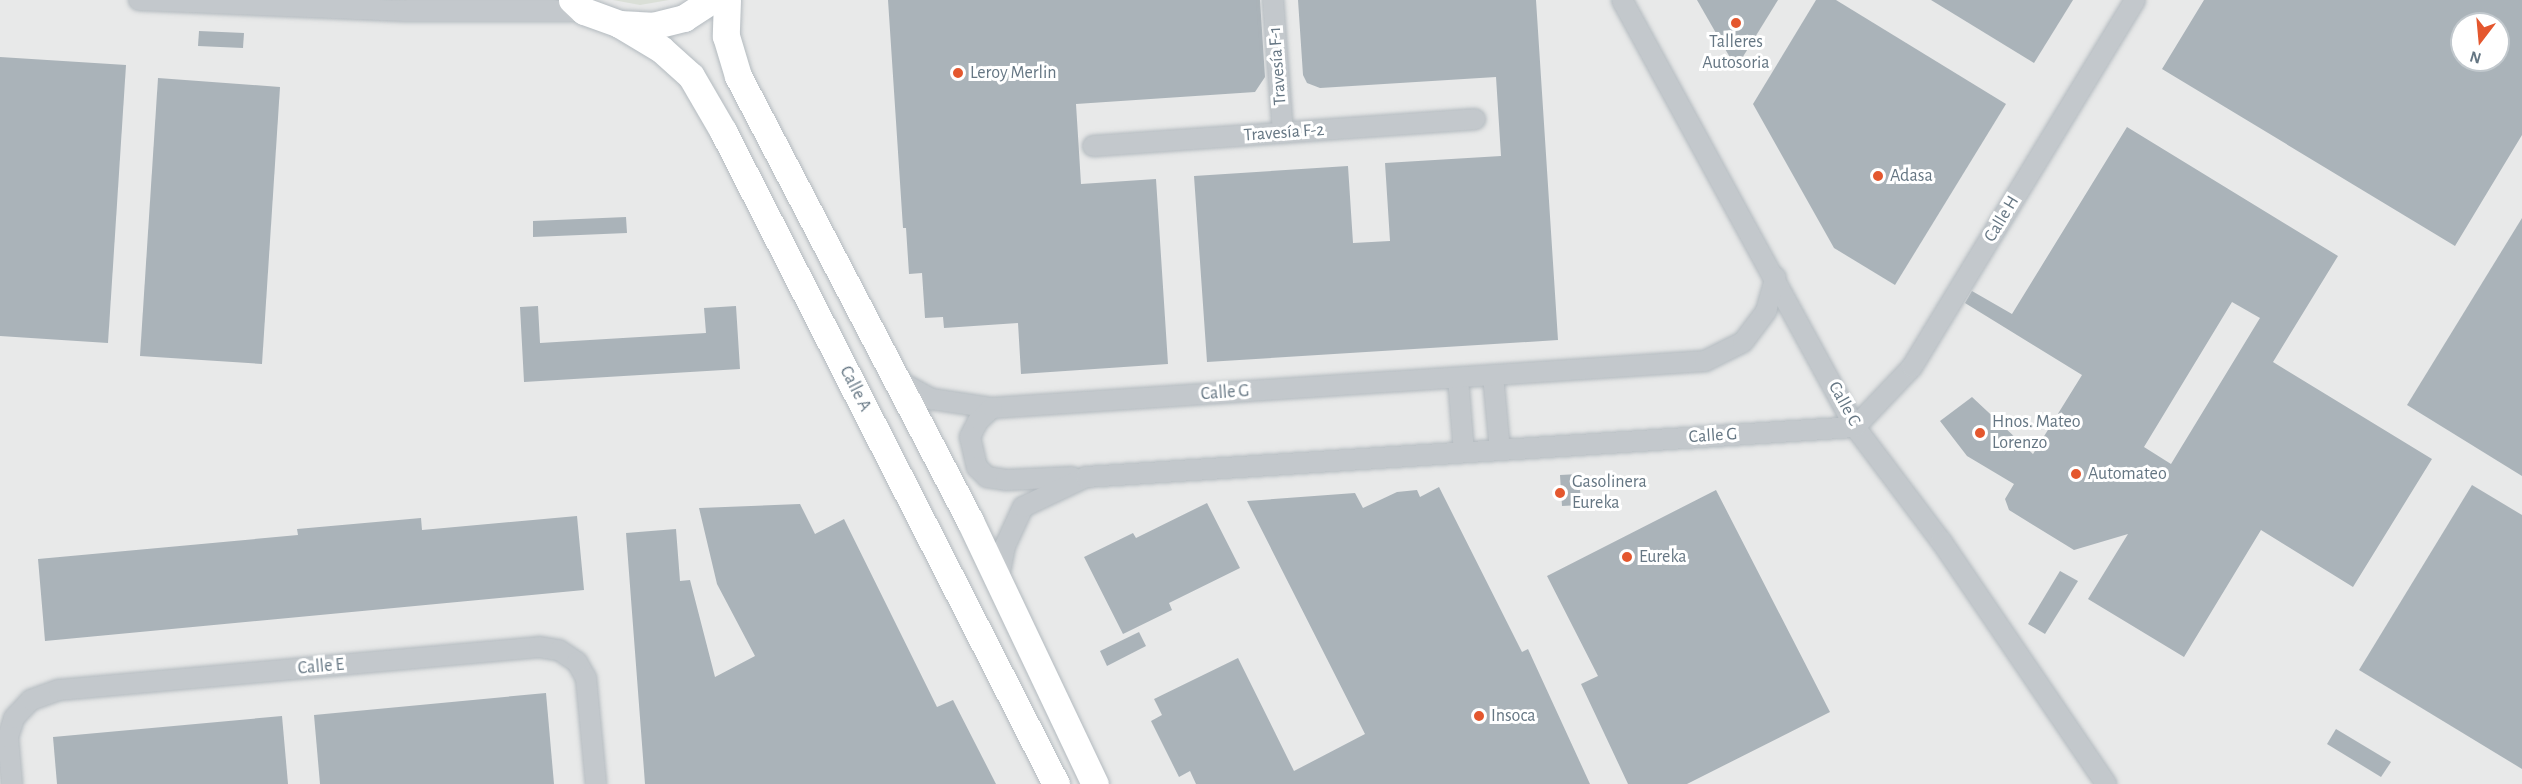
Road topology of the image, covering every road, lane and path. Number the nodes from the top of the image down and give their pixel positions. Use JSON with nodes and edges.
{"nodes":[{"id":1,"x":139,"y":0,"type":"edge"},
{"id":2,"x":427,"y":0,"type":"edge"},
{"id":3,"x":712,"y":0,"type":"edge"},
{"id":4,"x":727,"y":0,"type":"edge"},
{"id":5,"x":1273,"y":0,"type":"edge"},
{"id":6,"x":1622,"y":0,"type":"edge"},
{"id":7,"x":2135,"y":0,"type":"edge"},
{"id":8,"x":578,"y":6,"type":"edge"},
{"id":9,"x":404,"y":11,"type":"junction"},
{"id":10,"x":619,"y":24,"type":"junction"},
{"id":11,"x":1474,"y":119,"type":"dead end"},
{"id":12,"x":1282,"y":133,"type":"junction"},
{"id":13,"x":1093,"y":147,"type":"dead end"},
{"id":14,"x":1776,"y":277,"type":"junction"},
{"id":15,"x":1494,"y":375,"type":"junction"},
{"id":16,"x":1458,"y":378,"type":"junction"},
{"id":17,"x":899,"y":381,"type":"junction"},
{"id":18,"x":992,"y":408,"type":"junction"},
{"id":19,"x":1855,"y":427,"type":"junction"},
{"id":20,"x":1500,"y":450,"type":"junction"},
{"id":21,"x":1464,"y":452,"type":"junction"},
{"id":22,"x":1086,"y":477,"type":"junction"},
{"id":23,"x":998,"y":584,"type":"junction"},
{"id":24,"x":12,"y":784,"type":"edge"},
{"id":25,"x":596,"y":784,"type":"edge"},
{"id":26,"x":1056,"y":784,"type":"edge"},
{"id":27,"x":1095,"y":784,"type":"edge"},
{"id":28,"x":2106,"y":784,"type":"edge"}],
"edges":[{"from":1,"to":9,"type":"street"},
{"from":2,"to":9,"type":"street"},
{"from":3,"to":10,"type":"street"},
{"from":4,"to":17,"type":"street"},
{"from":5,"to":12,"type":"street","name":"Travesía F-1"},
{"from":6,"to":14,"type":"street","name":"Calle C"},
{"from":7,"to":19,"type":"street","name":"Calle H"},
{"from":8,"to":9,"type":"street"},
{"from":8,"to":10,"type":"street"},
{"from":10,"to":26,"type":"street","name":"Calle A"},
{"from":11,"to":12,"type":"street","name":"Travesía F-2"},
{"from":12,"to":13,"type":"street","name":"Travesía F-2"},
{"from":14,"to":15,"type":"street","name":"Calle G"},
{"from":14,"to":19,"type":"street","name":"Calle C"},
{"from":15,"to":16,"type":"street","name":"Calle G"},
{"from":15,"to":20,"type":"street"},
{"from":16,"to":18,"type":"street","name":"Calle G"},
{"from":16,"to":21,"type":"street"},
{"from":17,"to":18,"type":"street","name":"Calle G"},
{"from":17,"to":23,"type":"street"},
{"from":18,"to":22,"type":"street","name":"Calle G"},
{"from":19,"to":20,"type":"street","name":"Calle G"},
{"from":19,"to":28,"type":"street","name":"Calle C"},
{"from":20,"to":21,"type":"street","name":"Calle G"},
{"from":21,"to":22,"type":"street","name":"Calle G"},
{"from":22,"to":23,"type":"street","name":"Calle G"},
{"from":23,"to":27,"type":"street"},
{"from":24,"to":25,"type":"street","name":"Calle E"}]}
